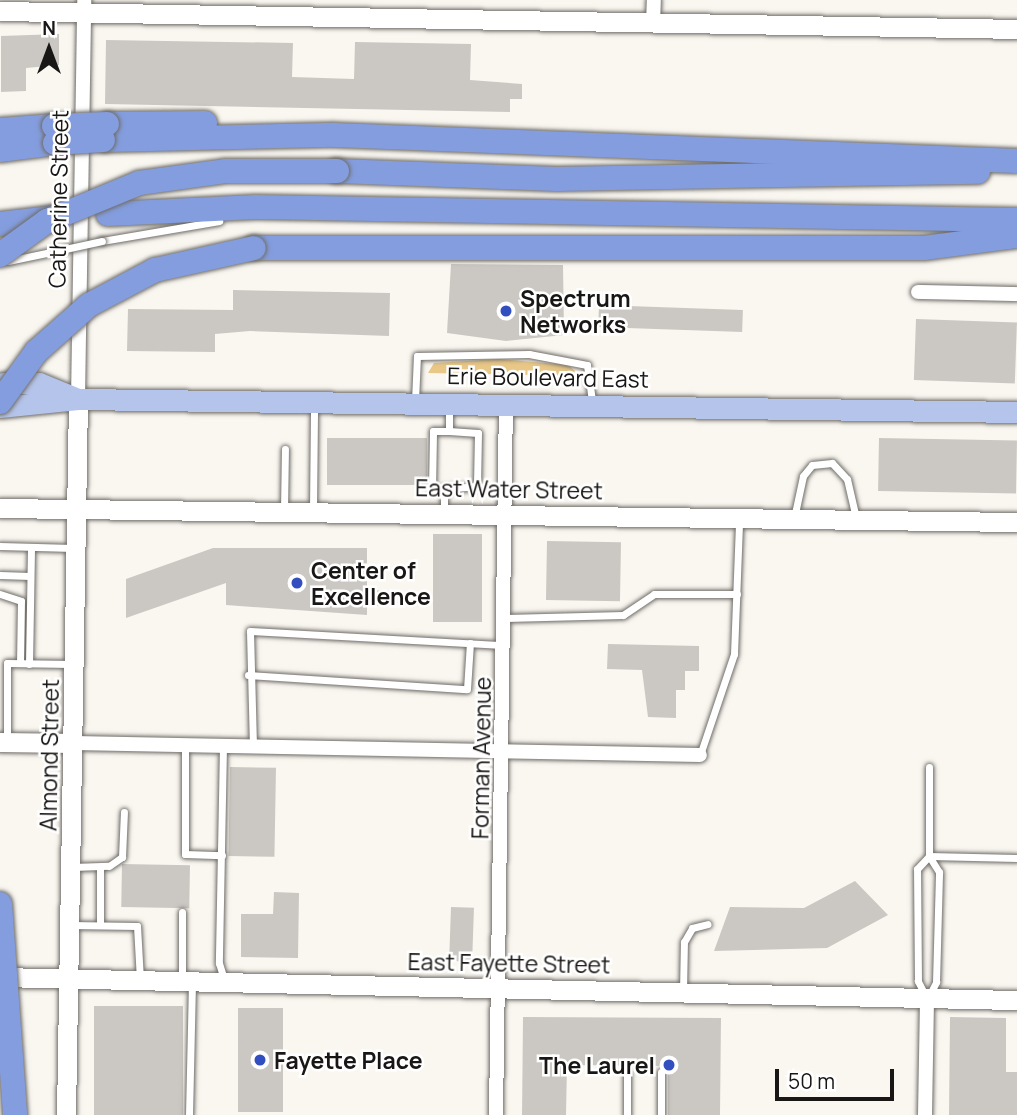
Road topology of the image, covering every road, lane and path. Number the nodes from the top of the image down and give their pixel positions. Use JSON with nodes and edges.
{"nodes":[{"id":1,"x":654,"y":0,"type":"edge"},
{"id":2,"x":83,"y":6,"type":"edge"},
{"id":3,"x":0,"y":11,"type":"edge"},
{"id":4,"x":653,"y":24,"type":"junction"},
{"id":5,"x":1017,"y":30,"type":"edge"},
{"id":6,"x":0,"y":130,"type":"edge"},
{"id":7,"x":55,"y":135,"type":"junction"},
{"id":8,"x":0,"y":150,"type":"edge"},
{"id":9,"x":1017,"y":161,"type":"edge"},
{"id":10,"x":1017,"y":173,"type":"edge"},
{"id":11,"x":396,"y":211,"type":"junction"},
{"id":12,"x":1017,"y":220,"type":"edge"},
{"id":13,"x":0,"y":224,"type":"edge"},
{"id":14,"x":1017,"y":236,"type":"edge"},
{"id":15,"x":0,"y":255,"type":"edge"},
{"id":16,"x":0,"y":263,"type":"edge"},
{"id":17,"x":918,"y":292,"type":"dead end"},
{"id":18,"x":1017,"y":294,"type":"edge"},
{"id":19,"x":0,"y":383,"type":"edge"},
{"id":20,"x":78,"y":399,"type":"junction"},
{"id":21,"x":314,"y":401,"type":"junction"},
{"id":22,"x":415,"y":402,"type":"junction"},
{"id":23,"x":449,"y":402,"type":"junction"},
{"id":24,"x":506,"y":402,"type":"junction"},
{"id":25,"x":0,"y":404,"type":"edge"},
{"id":26,"x":592,"y":404,"type":"junction"},
{"id":27,"x":1017,"y":412,"type":"edge"},
{"id":28,"x":449,"y":431,"type":"junction"},
{"id":29,"x":285,"y":449,"type":"dead end"},
{"id":30,"x":444,"y":490,"type":"junction"},
{"id":31,"x":0,"y":508,"type":"edge"},
{"id":32,"x":77,"y":509,"type":"junction"},
{"id":33,"x":284,"y":512,"type":"junction"},
{"id":34,"x":313,"y":512,"type":"junction"},
{"id":35,"x":444,"y":513,"type":"junction"},
{"id":36,"x":506,"y":514,"type":"junction"},
{"id":37,"x":739,"y":517,"type":"junction"},
{"id":38,"x":794,"y":518,"type":"junction"},
{"id":39,"x":856,"y":519,"type":"junction"},
{"id":40,"x":1017,"y":522,"type":"edge"},
{"id":41,"x":0,"y":546,"type":"edge"},
{"id":42,"x":31,"y":547,"type":"junction"},
{"id":43,"x":76,"y":548,"type":"junction"},
{"id":44,"x":0,"y":575,"type":"edge"},
{"id":45,"x":30,"y":576,"type":"junction"},
{"id":46,"x":0,"y":594,"type":"edge"},
{"id":47,"x":737,"y":594,"type":"junction"},
{"id":48,"x":506,"y":618,"type":"junction"},
{"id":49,"x":470,"y":643,"type":"junction"},
{"id":50,"x":505,"y":645,"type":"junction"},
{"id":51,"x":3,"y":661,"type":"edge"},
{"id":52,"x":20,"y":663,"type":"junction"},
{"id":53,"x":29,"y":664,"type":"junction"},
{"id":54,"x":75,"y":664,"type":"junction"},
{"id":55,"x":248,"y":675,"type":"junction"},
{"id":56,"x":4,"y":742,"type":"edge"},
{"id":57,"x":74,"y":743,"type":"junction"},
{"id":58,"x":185,"y":745,"type":"junction"},
{"id":59,"x":223,"y":746,"type":"junction"},
{"id":60,"x":253,"y":747,"type":"junction"},
{"id":61,"x":504,"y":752,"type":"junction"},
{"id":62,"x":700,"y":755,"type":"joint"},
{"id":63,"x":929,"y":767,"type":"dead end"},
{"id":64,"x":124,"y":813,"type":"dead end"},
{"id":65,"x":222,"y":855,"type":"junction"},
{"id":66,"x":929,"y":856,"type":"junction"},
{"id":67,"x":1017,"y":858,"type":"edge"},
{"id":68,"x":71,"y":867,"type":"junction"},
{"id":69,"x":100,"y":867,"type":"junction"},
{"id":70,"x":0,"y":904,"type":"edge"},
{"id":71,"x":182,"y":912,"type":"dead end"},
{"id":72,"x":708,"y":924,"type":"dead end"},
{"id":73,"x":70,"y":925,"type":"junction"},
{"id":74,"x":100,"y":925,"type":"junction"},
{"id":75,"x":0,"y":977,"type":"edge"},
{"id":76,"x":69,"y":978,"type":"junction"},
{"id":77,"x":140,"y":980,"type":"junction"},
{"id":78,"x":187,"y":981,"type":"junction"},
{"id":79,"x":225,"y":982,"type":"junction"},
{"id":80,"x":500,"y":987,"type":"junction"},
{"id":81,"x":684,"y":992,"type":"junction"},
{"id":82,"x":927,"y":999,"type":"junction"},
{"id":83,"x":1017,"y":1000,"type":"edge"},
{"id":84,"x":627,"y":1072,"type":"dead end"},
{"id":85,"x":661,"y":1072,"type":"dead end"},
{"id":86,"x":66,"y":1114,"type":"edge"},
{"id":87,"x":15,"y":1115,"type":"edge"},
{"id":88,"x":189,"y":1115,"type":"edge"},
{"id":89,"x":496,"y":1115,"type":"edge"},
{"id":90,"x":627,"y":1115,"type":"edge"},
{"id":91,"x":661,"y":1115,"type":"edge"},
{"id":92,"x":925,"y":1115,"type":"edge"}],
"edges":[{"from":1,"to":4,"type":"street"},
{"from":2,"to":3,"type":"street"},
{"from":2,"to":4,"type":"street"},
{"from":2,"to":20,"type":"street","name":"Catherine Street"},
{"from":4,"to":5,"type":"street"},
{"from":6,"to":7,"type":"highway"},
{"from":7,"to":8,"type":"highway"},
{"from":7,"to":9,"type":"highway","bridge":true},
{"from":10,"to":15,"type":"highway","bridge":true},
{"from":11,"to":12,"type":"highway"},
{"from":11,"to":13,"type":"highway","bridge":true},
{"from":11,"to":16,"type":"lane","bridge":true},
{"from":14,"to":25,"type":"highway","bridge":true},
{"from":17,"to":18,"type":"street"},
{"from":19,"to":20,"type":"main road","name":"Erie Boulevard East"},
{"from":20,"to":21,"type":"main road","name":"Erie Boulevard East"},
{"from":20,"to":25,"type":"main road","name":"Erie Boulevard East"},
{"from":20,"to":32,"type":"street","name":"Almond Street"},
{"from":21,"to":22,"type":"main road","name":"Erie Boulevard East"},
{"from":21,"to":34,"type":"lane"},
{"from":22,"to":23,"type":"main road","name":"Erie Boulevard East"},
{"from":22,"to":26,"type":"lane"},
{"from":23,"to":24,"type":"main road","name":"Erie Boulevard East"},
{"from":23,"to":28,"type":"lane"},
{"from":24,"to":26,"type":"main road","name":"Erie Boulevard East"},
{"from":24,"to":36,"type":"street","name":"Forman Avenue"},
{"from":26,"to":27,"type":"main road","name":"Erie Boulevard East"},
{"from":28,"to":30,"type":"lane"},
{"from":28,"to":30,"type":"lane"},
{"from":29,"to":33,"type":"lane"},
{"from":30,"to":35,"type":"lane"},
{"from":31,"to":32,"type":"street","name":"East Water Street"},
{"from":32,"to":33,"type":"street","name":"East Water Street"},
{"from":32,"to":43,"type":"street","name":"Almond Street"},
{"from":33,"to":34,"type":"street","name":"East Water Street"},
{"from":34,"to":35,"type":"street","name":"East Water Street"},
{"from":35,"to":36,"type":"street","name":"East Water Street"},
{"from":36,"to":37,"type":"street","name":"East Water Street"},
{"from":36,"to":48,"type":"street","name":"Forman Avenue"},
{"from":37,"to":38,"type":"street","name":"East Water Street"},
{"from":37,"to":47,"type":"lane"},
{"from":38,"to":39,"type":"street","name":"East Water Street"},
{"from":38,"to":39,"type":"lane"},
{"from":39,"to":40,"type":"street","name":"East Water Street"},
{"from":41,"to":42,"type":"lane"},
{"from":42,"to":43,"type":"lane"},
{"from":42,"to":45,"type":"lane"},
{"from":43,"to":54,"type":"street","name":"Almond Street"},
{"from":44,"to":45,"type":"lane"},
{"from":45,"to":53,"type":"lane"},
{"from":46,"to":52,"type":"lane"},
{"from":47,"to":48,"type":"lane"},
{"from":47,"to":62,"type":"lane"},
{"from":48,"to":50,"type":"street","name":"Forman Avenue"},
{"from":49,"to":50,"type":"lane"},
{"from":49,"to":55,"type":"lane"},
{"from":49,"to":55,"type":"lane"},
{"from":50,"to":61,"type":"street","name":"Forman Avenue"},
{"from":51,"to":52,"type":"lane"},
{"from":51,"to":56,"type":"lane"},
{"from":52,"to":53,"type":"lane"},
{"from":53,"to":54,"type":"lane"},
{"from":54,"to":57,"type":"street","name":"Almond Street"},
{"from":55,"to":60,"type":"lane"},
{"from":56,"to":57,"type":"street"},
{"from":57,"to":58,"type":"street"},
{"from":57,"to":68,"type":"street","name":"Almond Street"},
{"from":58,"to":59,"type":"street"},
{"from":58,"to":65,"type":"lane"},
{"from":59,"to":60,"type":"street"},
{"from":59,"to":65,"type":"lane"},
{"from":60,"to":61,"type":"street"},
{"from":61,"to":62,"type":"street"},
{"from":61,"to":80,"type":"street","name":"Forman Avenue"},
{"from":63,"to":66,"type":"lane"},
{"from":64,"to":69,"type":"lane"},
{"from":65,"to":79,"type":"lane"},
{"from":66,"to":67,"type":"lane"},
{"from":66,"to":82,"type":"lane"},
{"from":66,"to":82,"type":"lane"},
{"from":68,"to":69,"type":"lane"},
{"from":68,"to":73,"type":"street","name":"Almond Street"},
{"from":69,"to":74,"type":"lane"},
{"from":70,"to":87,"type":"highway","bridge":true},
{"from":71,"to":78,"type":"lane"},
{"from":72,"to":81,"type":"lane"},
{"from":73,"to":74,"type":"lane"},
{"from":73,"to":76,"type":"street","name":"Almond Street"},
{"from":74,"to":77,"type":"lane"},
{"from":75,"to":76,"type":"street","name":"East Fayette Street"},
{"from":76,"to":77,"type":"street","name":"East Fayette Street"},
{"from":76,"to":86,"type":"street","name":"Almond Street"},
{"from":77,"to":78,"type":"street","name":"East Fayette Street"},
{"from":78,"to":79,"type":"street","name":"East Fayette Street"},
{"from":78,"to":88,"type":"lane"},
{"from":79,"to":80,"type":"street","name":"East Fayette Street"},
{"from":80,"to":81,"type":"street","name":"East Fayette Street"},
{"from":80,"to":89,"type":"street","name":"Forman Avenue"},
{"from":81,"to":82,"type":"street","name":"East Fayette Street"},
{"from":82,"to":83,"type":"street","name":"East Fayette Street"},
{"from":82,"to":92,"type":"street"},
{"from":84,"to":90,"type":"lane"},
{"from":85,"to":91,"type":"lane"}]}
